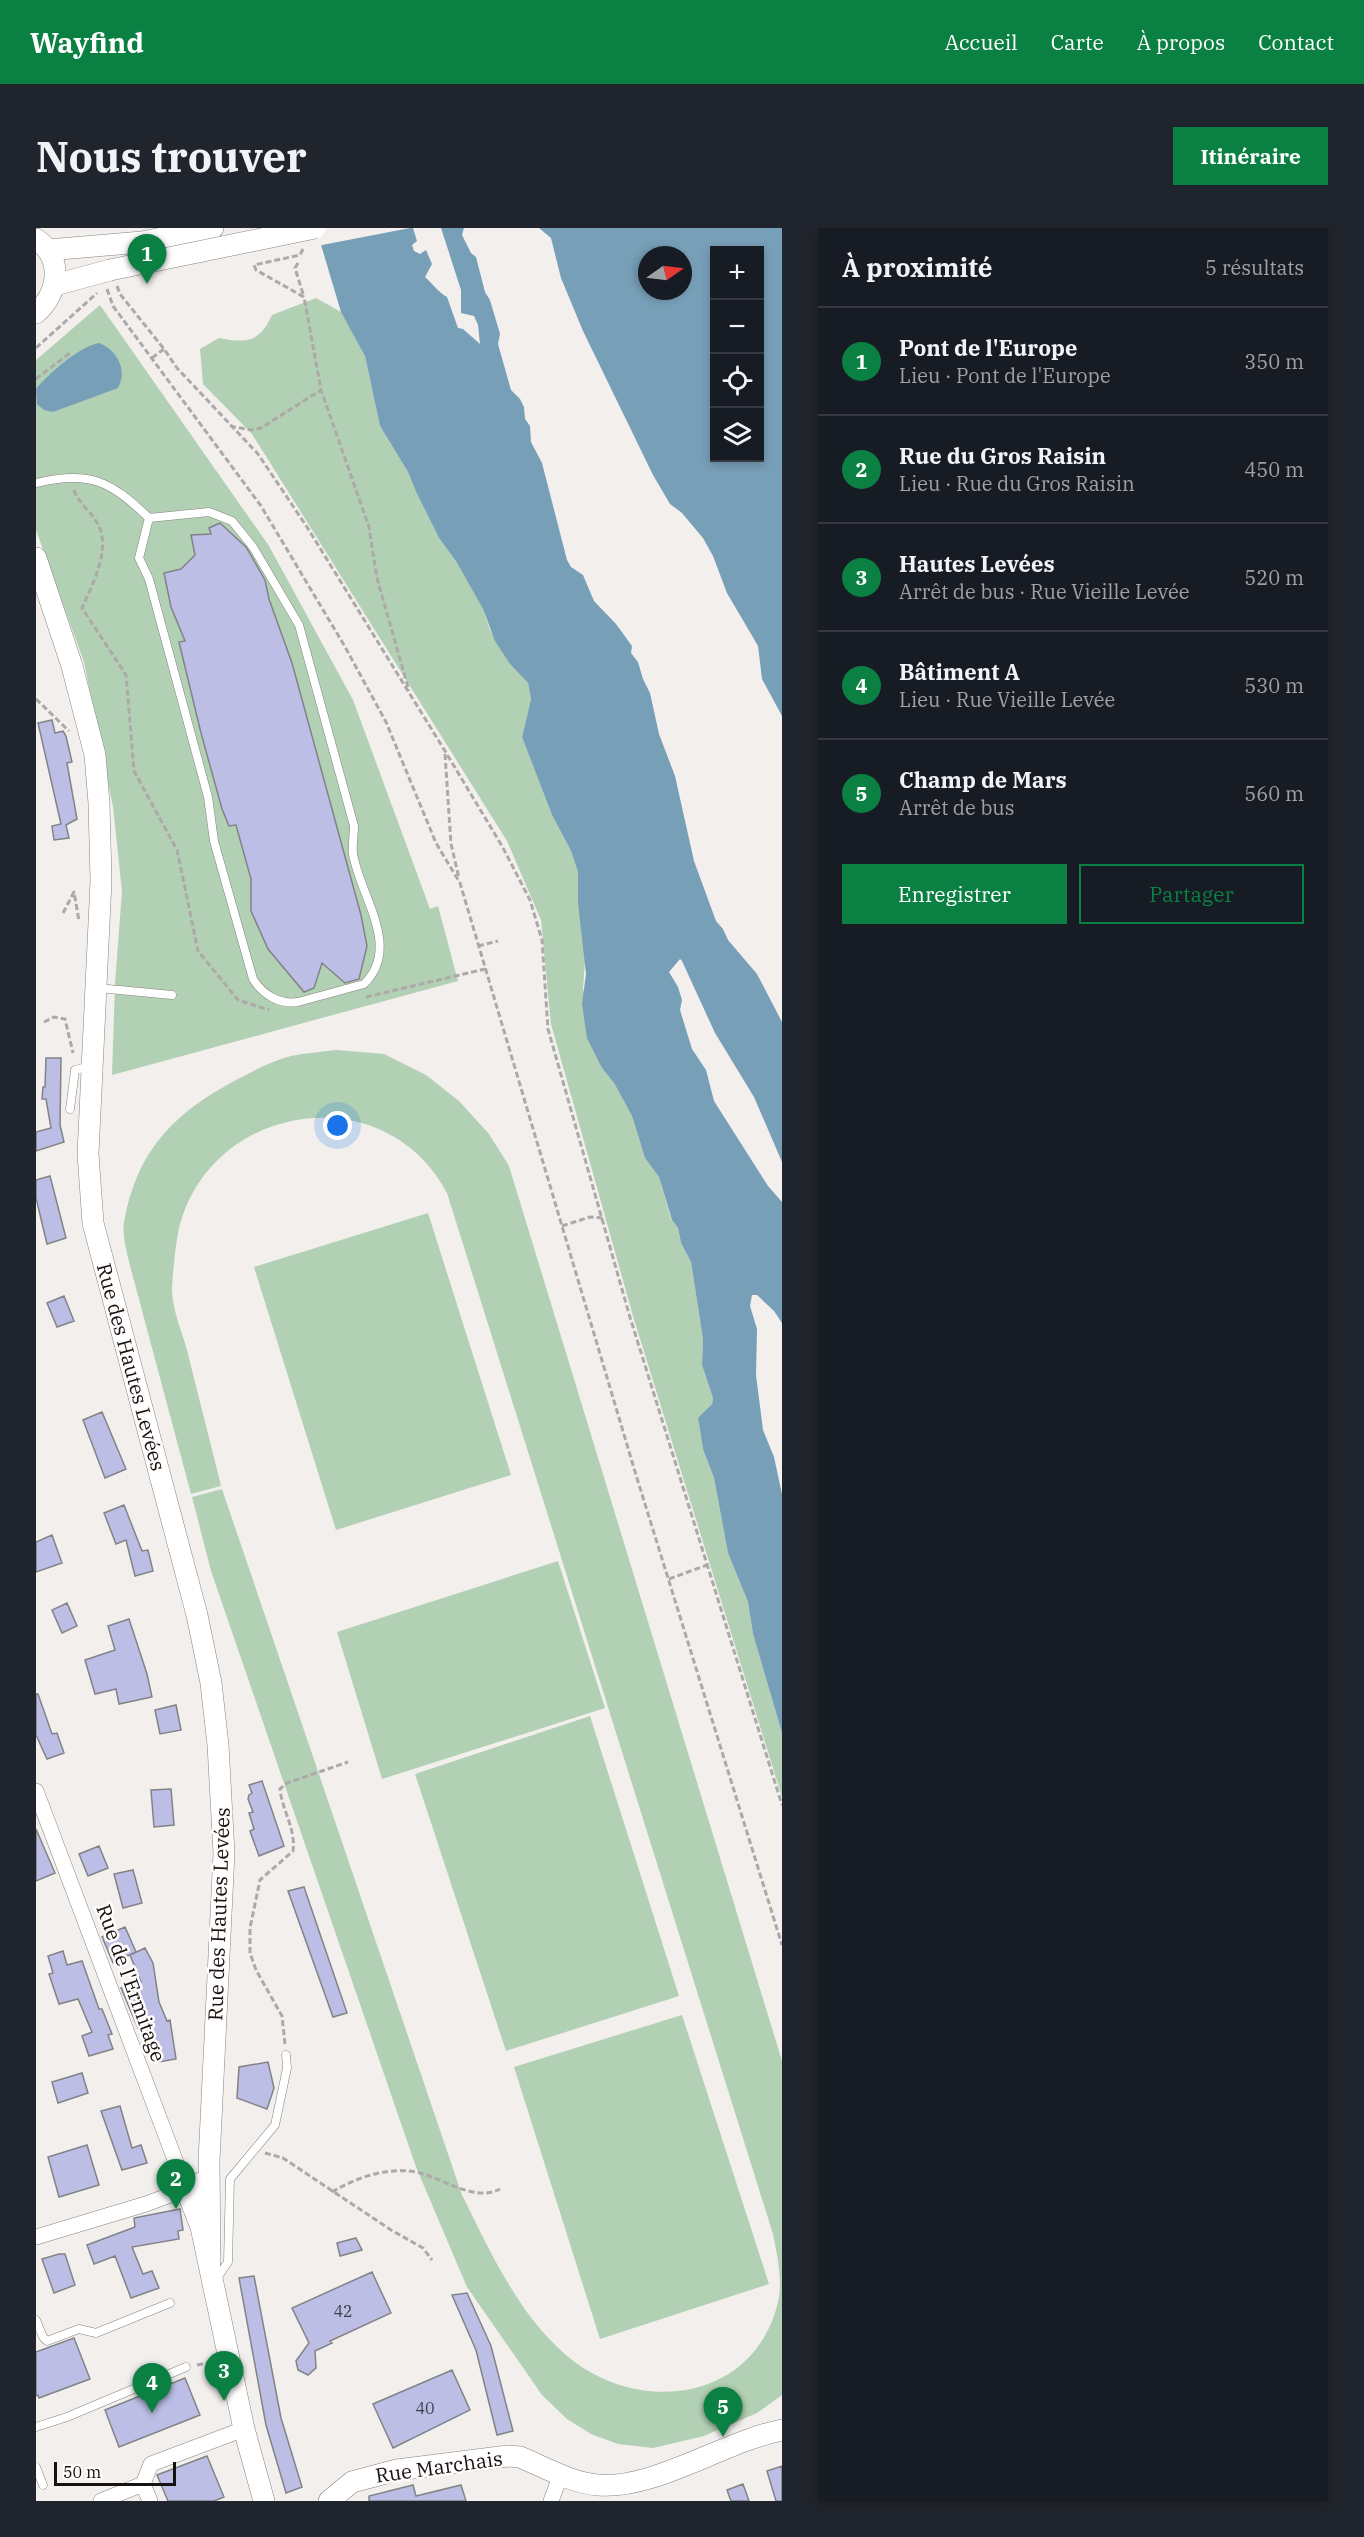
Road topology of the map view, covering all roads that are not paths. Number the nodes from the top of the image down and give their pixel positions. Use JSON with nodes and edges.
{"nodes":[{"id":1,"x":213,"y":228,"type":"edge"},
{"id":2,"x":315,"y":228,"type":"edge"},
{"id":3,"x":42,"y":245,"type":"edge"},
{"id":4,"x":55,"y":285,"type":"junction"},
{"id":5,"x":36,"y":313,"type":"edge"},
{"id":6,"x":36,"y":483,"type":"edge"},
{"id":7,"x":149,"y":518,"type":"junction"},
{"id":8,"x":36,"y":558,"type":"edge"},
{"id":9,"x":96,"y":988,"type":"junction"},
{"id":10,"x":172,"y":995,"type":"dead end"},
{"id":11,"x":84,"y":1068,"type":"junction"},
{"id":12,"x":70,"y":1109,"type":"dead end"},
{"id":13,"x":36,"y":1791,"type":"edge"},
{"id":14,"x":286,"y":2055,"type":"road end"},
{"id":15,"x":209,"y":2180,"type":"junction"},
{"id":16,"x":186,"y":2189,"type":"junction"},
{"id":17,"x":36,"y":2237,"type":"edge"},
{"id":18,"x":212,"y":2272,"type":"junction"},
{"id":19,"x":170,"y":2303,"type":"dead end"},
{"id":20,"x":36,"y":2320,"type":"edge"},
{"id":21,"x":186,"y":2367,"type":"road end"},
{"id":22,"x":36,"y":2427,"type":"edge"},
{"id":23,"x":244,"y":2429,"type":"junction"},
{"id":24,"x":782,"y":2430,"type":"edge"},
{"id":25,"x":36,"y":2467,"type":"edge"},
{"id":26,"x":561,"y":2474,"type":"junction"},
{"id":27,"x":143,"y":2484,"type":"junction"},
{"id":28,"x":43,"y":2485,"type":"dead end"},
{"id":29,"x":101,"y":2501,"type":"edge"},
{"id":30,"x":150,"y":2501,"type":"edge"},
{"id":31,"x":264,"y":2501,"type":"edge"},
{"id":32,"x":329,"y":2501,"type":"edge"},
{"id":33,"x":551,"y":2501,"type":"edge"}],
"edges":[{"from":1,"to":3,"type":"street"},
{"from":2,"to":4,"type":"street","bridge":true},
{"from":3,"to":4,"type":"street"},
{"from":4,"to":5,"type":"street"},
{"from":6,"to":7,"type":"lane"},
{"from":7,"to":7,"type":"lane"},
{"from":8,"to":9,"type":"street","name":"Rue des Hautes Levées"},
{"from":9,"to":10,"type":"lane"},
{"from":9,"to":11,"type":"street","name":"Rue des Hautes Levées"},
{"from":11,"to":12,"type":"lane"},
{"from":11,"to":15,"type":"street","name":"Rue des Hautes Levées"},
{"from":13,"to":16,"type":"street","name":"Rue de l'Ermitage"},
{"from":14,"to":18,"type":"lane"},
{"from":15,"to":16,"type":"street"},
{"from":15,"to":18,"type":"street","name":"Rue des Hautes Levées"},
{"from":16,"to":17,"type":"street"},
{"from":16,"to":18,"type":"street"},
{"from":18,"to":23,"type":"street"},
{"from":19,"to":20,"type":"lane"},
{"from":21,"to":22,"type":"lane"},
{"from":23,"to":27,"type":"street"},
{"from":23,"to":31,"type":"street"},
{"from":24,"to":26,"type":"street","name":"Rue Marchais"},
{"from":25,"to":28,"type":"lane"},
{"from":26,"to":32,"type":"street","name":"Rue Marchais"},
{"from":26,"to":33,"type":"street"},
{"from":27,"to":29,"type":"street"},
{"from":27,"to":30,"type":"street"}]}
